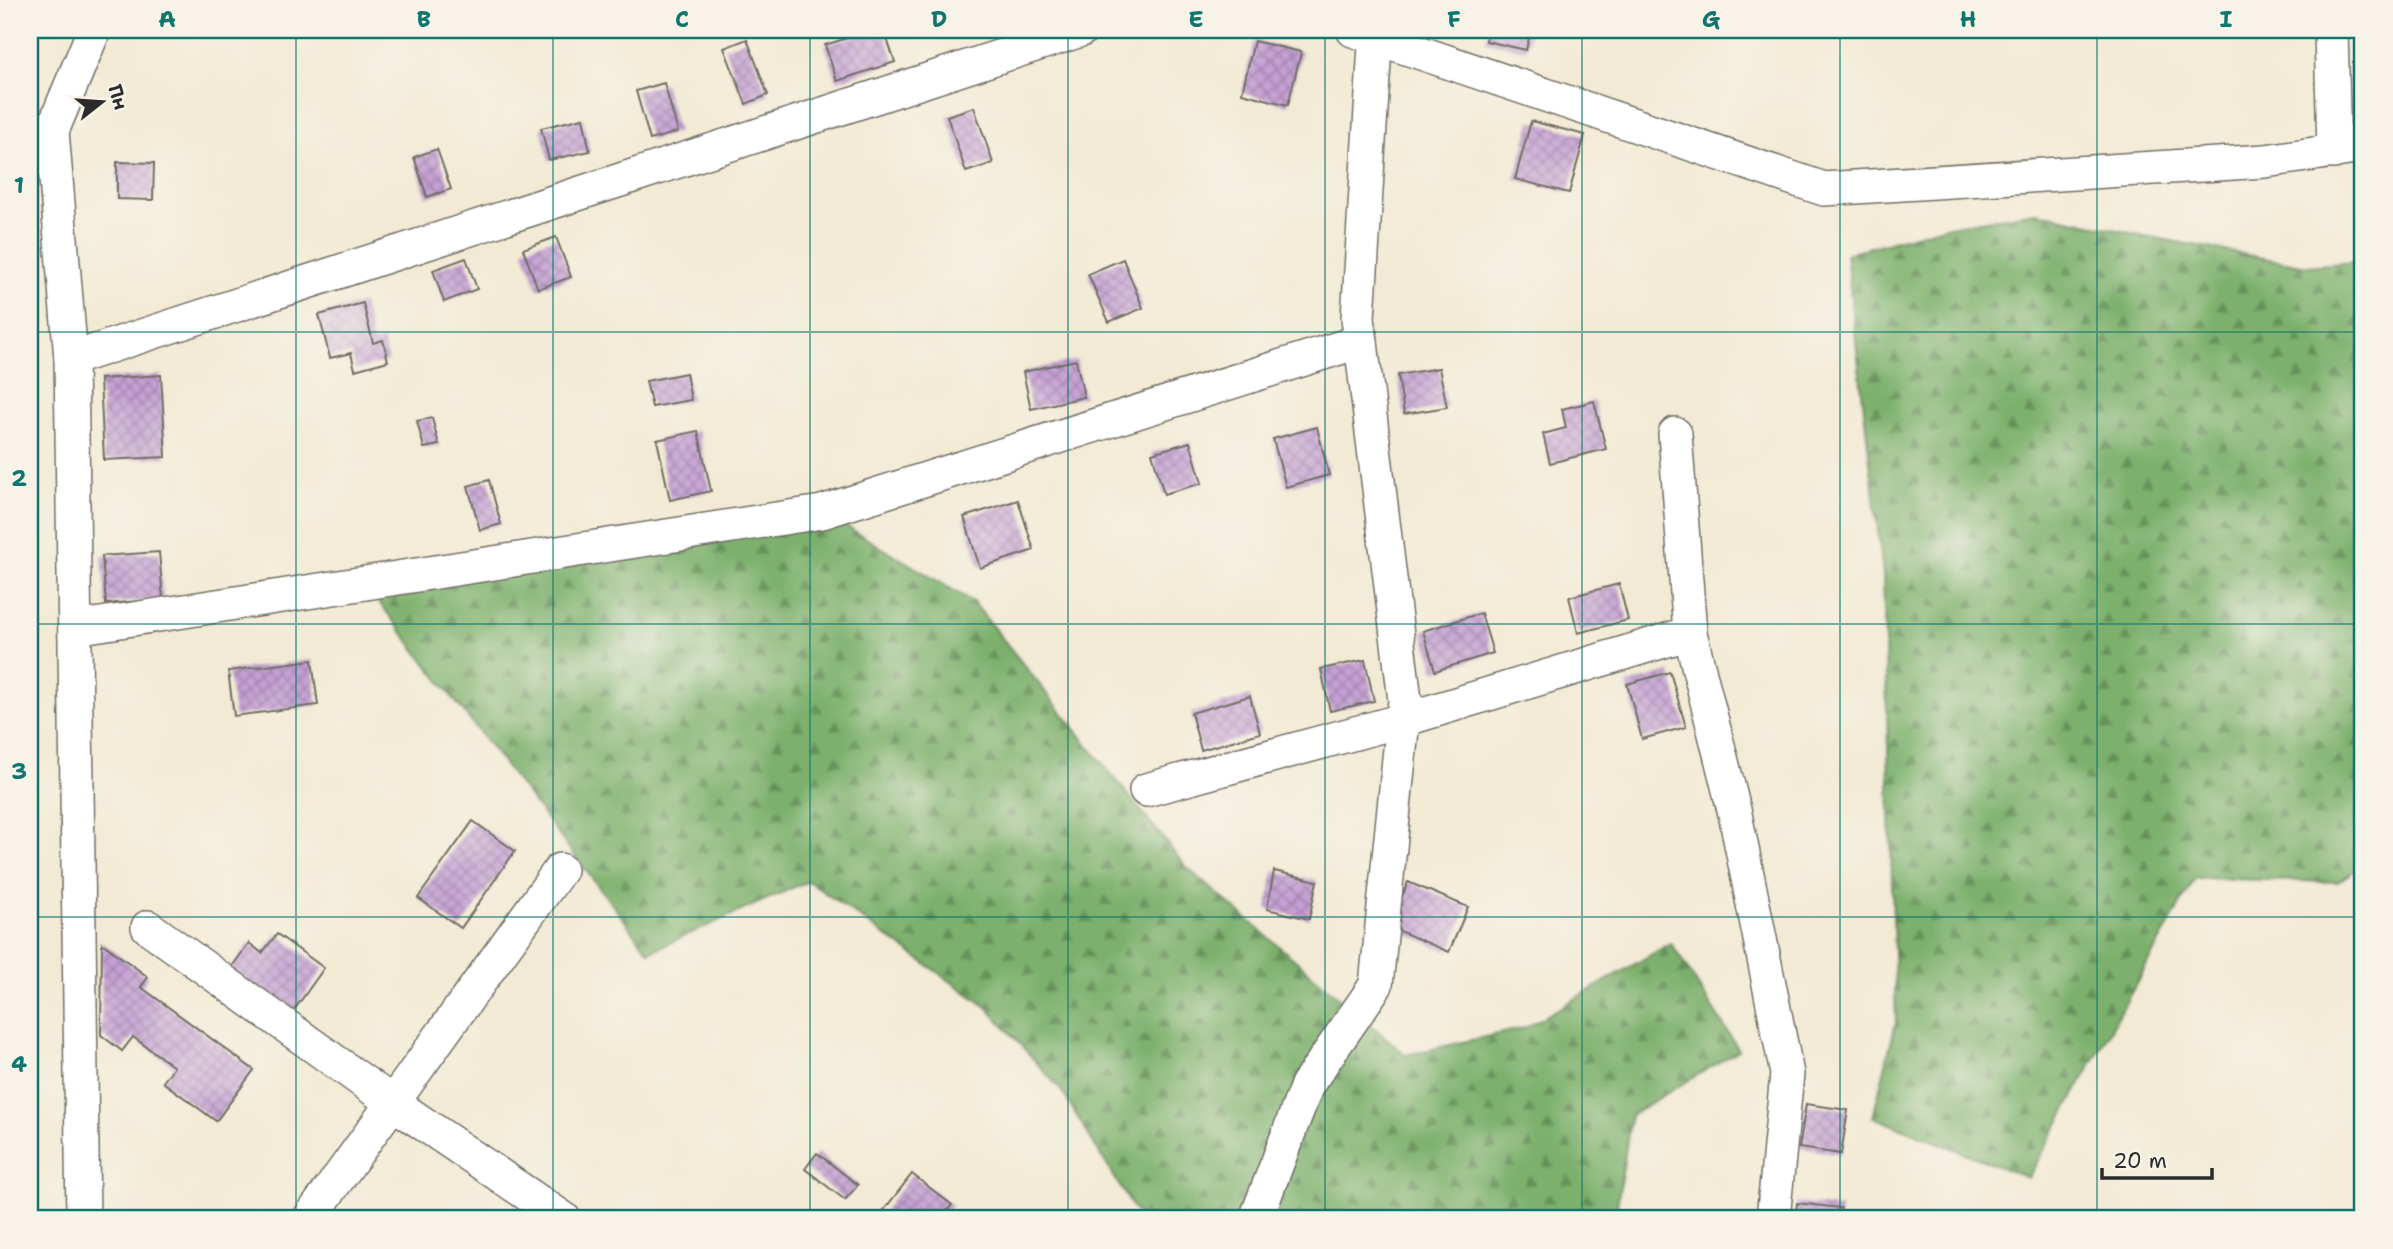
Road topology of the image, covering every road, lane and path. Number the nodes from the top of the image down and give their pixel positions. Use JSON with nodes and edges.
{"nodes":[{"id":1,"x":94,"y":30,"type":"edge"},
{"id":2,"x":1081,"y":30,"type":"edge"},
{"id":3,"x":2331,"y":30,"type":"edge"},
{"id":4,"x":1369,"y":32,"type":"edge"},
{"id":5,"x":2349,"y":150,"type":"edge"},
{"id":6,"x":1361,"y":341,"type":"junction"},
{"id":7,"x":71,"y":359,"type":"junction"},
{"id":8,"x":1675,"y":435,"type":"dead end"},
{"id":9,"x":75,"y":628,"type":"junction"},
{"id":10,"x":1690,"y":633,"type":"junction"},
{"id":11,"x":1402,"y":720,"type":"junction"},
{"id":12,"x":1146,"y":790,"type":"dead end"},
{"id":13,"x":560,"y":870,"type":"dead end"},
{"id":14,"x":148,"y":927,"type":"dead end"},
{"id":15,"x":393,"y":1103,"type":"junction"},
{"id":16,"x":83,"y":1219,"type":"edge"},
{"id":17,"x":309,"y":1219,"type":"edge"},
{"id":18,"x":564,"y":1219,"type":"edge"},
{"id":19,"x":1256,"y":1219,"type":"edge"},
{"id":20,"x":1773,"y":1219,"type":"edge"}],
"edges":[{"from":1,"to":7,"type":"street"},
{"from":2,"to":7,"type":"street"},
{"from":3,"to":5,"type":"street"},
{"from":4,"to":5,"type":"street"},
{"from":4,"to":6,"type":"street"},
{"from":6,"to":9,"type":"street"},
{"from":6,"to":11,"type":"street"},
{"from":7,"to":9,"type":"street"},
{"from":8,"to":10,"type":"street"},
{"from":9,"to":16,"type":"street"},
{"from":10,"to":11,"type":"street"},
{"from":10,"to":20,"type":"street"},
{"from":11,"to":12,"type":"street"},
{"from":11,"to":19,"type":"street"},
{"from":13,"to":15,"type":"street"},
{"from":14,"to":15,"type":"street"},
{"from":15,"to":17,"type":"street"},
{"from":15,"to":18,"type":"street"}]}
